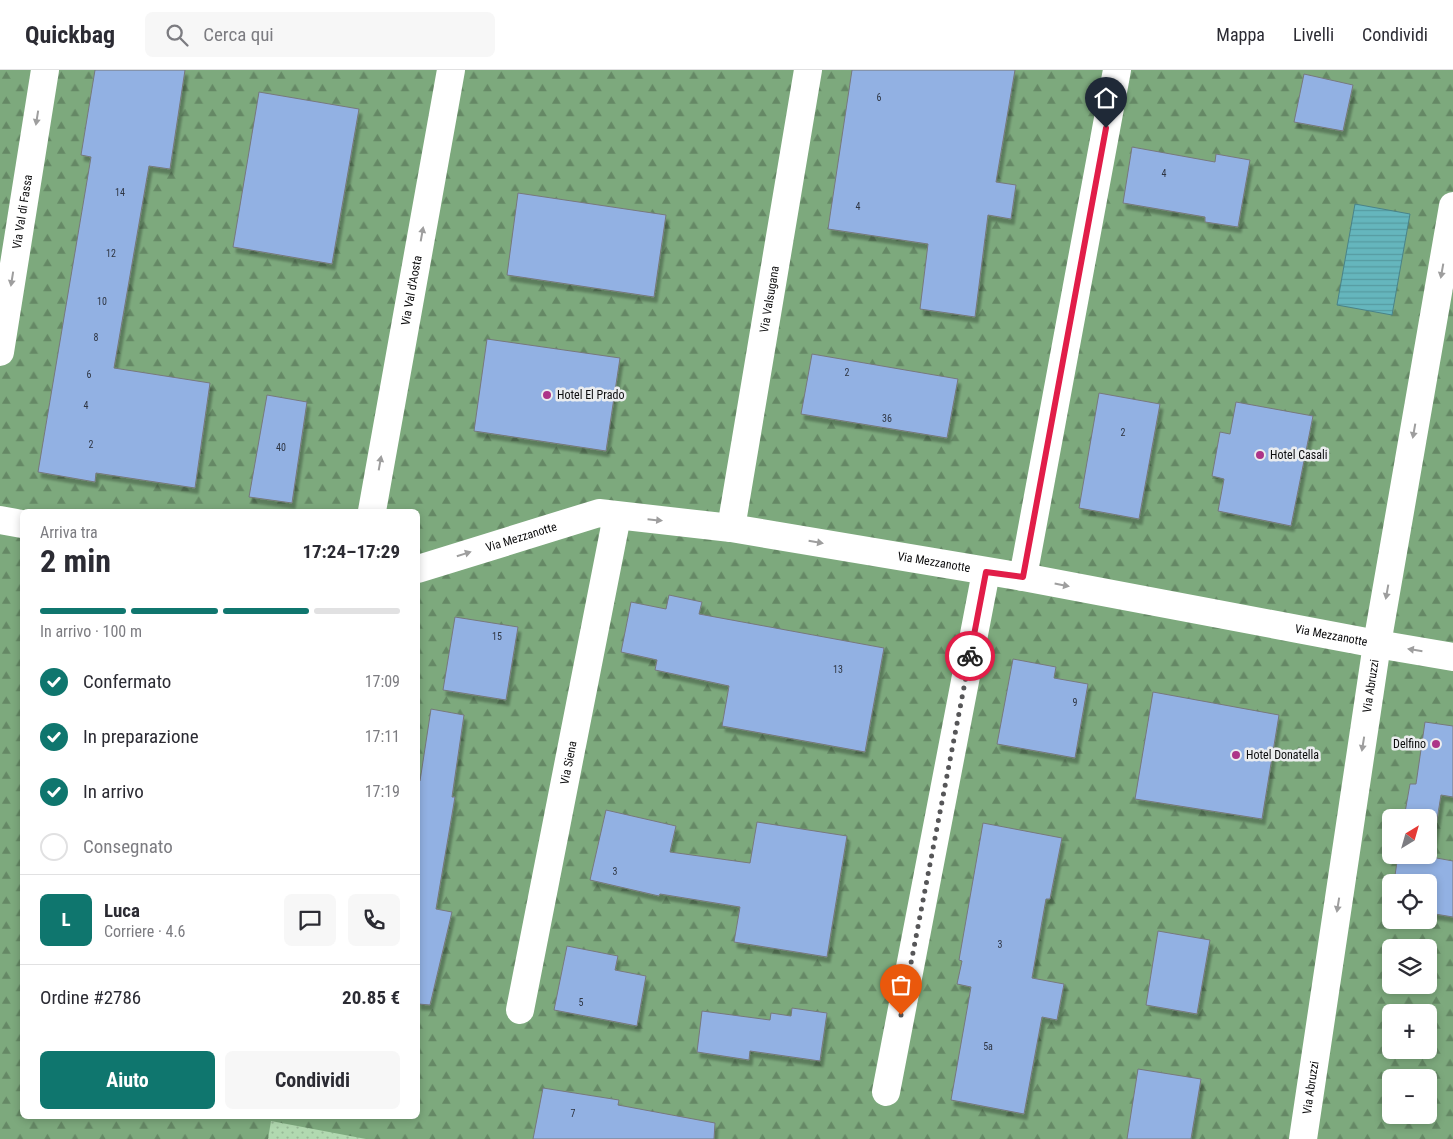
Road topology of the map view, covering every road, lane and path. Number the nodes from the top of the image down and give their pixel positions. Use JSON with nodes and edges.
{"nodes":[{"id":1,"x":45,"y":70,"type":"edge"},
{"id":2,"x":451,"y":70,"type":"edge"},
{"id":3,"x":808,"y":70,"type":"edge"},
{"id":4,"x":1117,"y":70,"type":"edge"},
{"id":5,"x":1453,"y":206,"type":"edge"},
{"id":6,"x":0,"y":352,"type":"edge"},
{"id":7,"x":372,"y":509,"type":"edge"},
{"id":8,"x":617,"y":516,"type":"junction"},
{"id":9,"x":0,"y":520,"type":"edge"},
{"id":10,"x":20,"y":524,"type":"edge"},
{"id":11,"x":732,"y":528,"type":"junction"},
{"id":12,"x":420,"y":568,"type":"edge"},
{"id":13,"x":986,"y":572,"type":"junction"},
{"id":14,"x":1023,"y":577,"type":"junction"},
{"id":15,"x":1377,"y":644,"type":"junction"},
{"id":16,"x":1453,"y":657,"type":"edge"},
{"id":17,"x":520,"y":1010,"type":"dead end"},
{"id":18,"x":886,"y":1092,"type":"dead end"},
{"id":19,"x":1303,"y":1139,"type":"edge"}],
"edges":[{"from":1,"to":6,"type":"street","name":"Via Val di Fassa","one_way":true},
{"from":7,"to":2,"type":"street","name":"Via Val d'Aosta","one_way":true},
{"from":3,"to":11,"type":"street","name":"Via Valsugana"},
{"from":4,"to":14,"type":"street"},
{"from":5,"to":15,"type":"street","name":"Via Abruzzi","one_way":true},
{"from":8,"to":11,"type":"street","name":"Via Mezzanotte","one_way":true},
{"from":12,"to":8,"type":"street","name":"Via Mezzanotte","one_way":true},
{"from":8,"to":17,"type":"street","name":"Via Siena"},
{"from":9,"to":10,"type":"street"},
{"from":11,"to":13,"type":"street","name":"Via Mezzanotte","one_way":true},
{"from":13,"to":14,"type":"street","name":"Via Mezzanotte"},
{"from":13,"to":18,"type":"street"},
{"from":14,"to":15,"type":"street","name":"Via Mezzanotte","one_way":true},
{"from":16,"to":15,"type":"street","name":"Via Mezzanotte","one_way":true},
{"from":15,"to":19,"type":"street","name":"Via Abruzzi","one_way":true}]}
